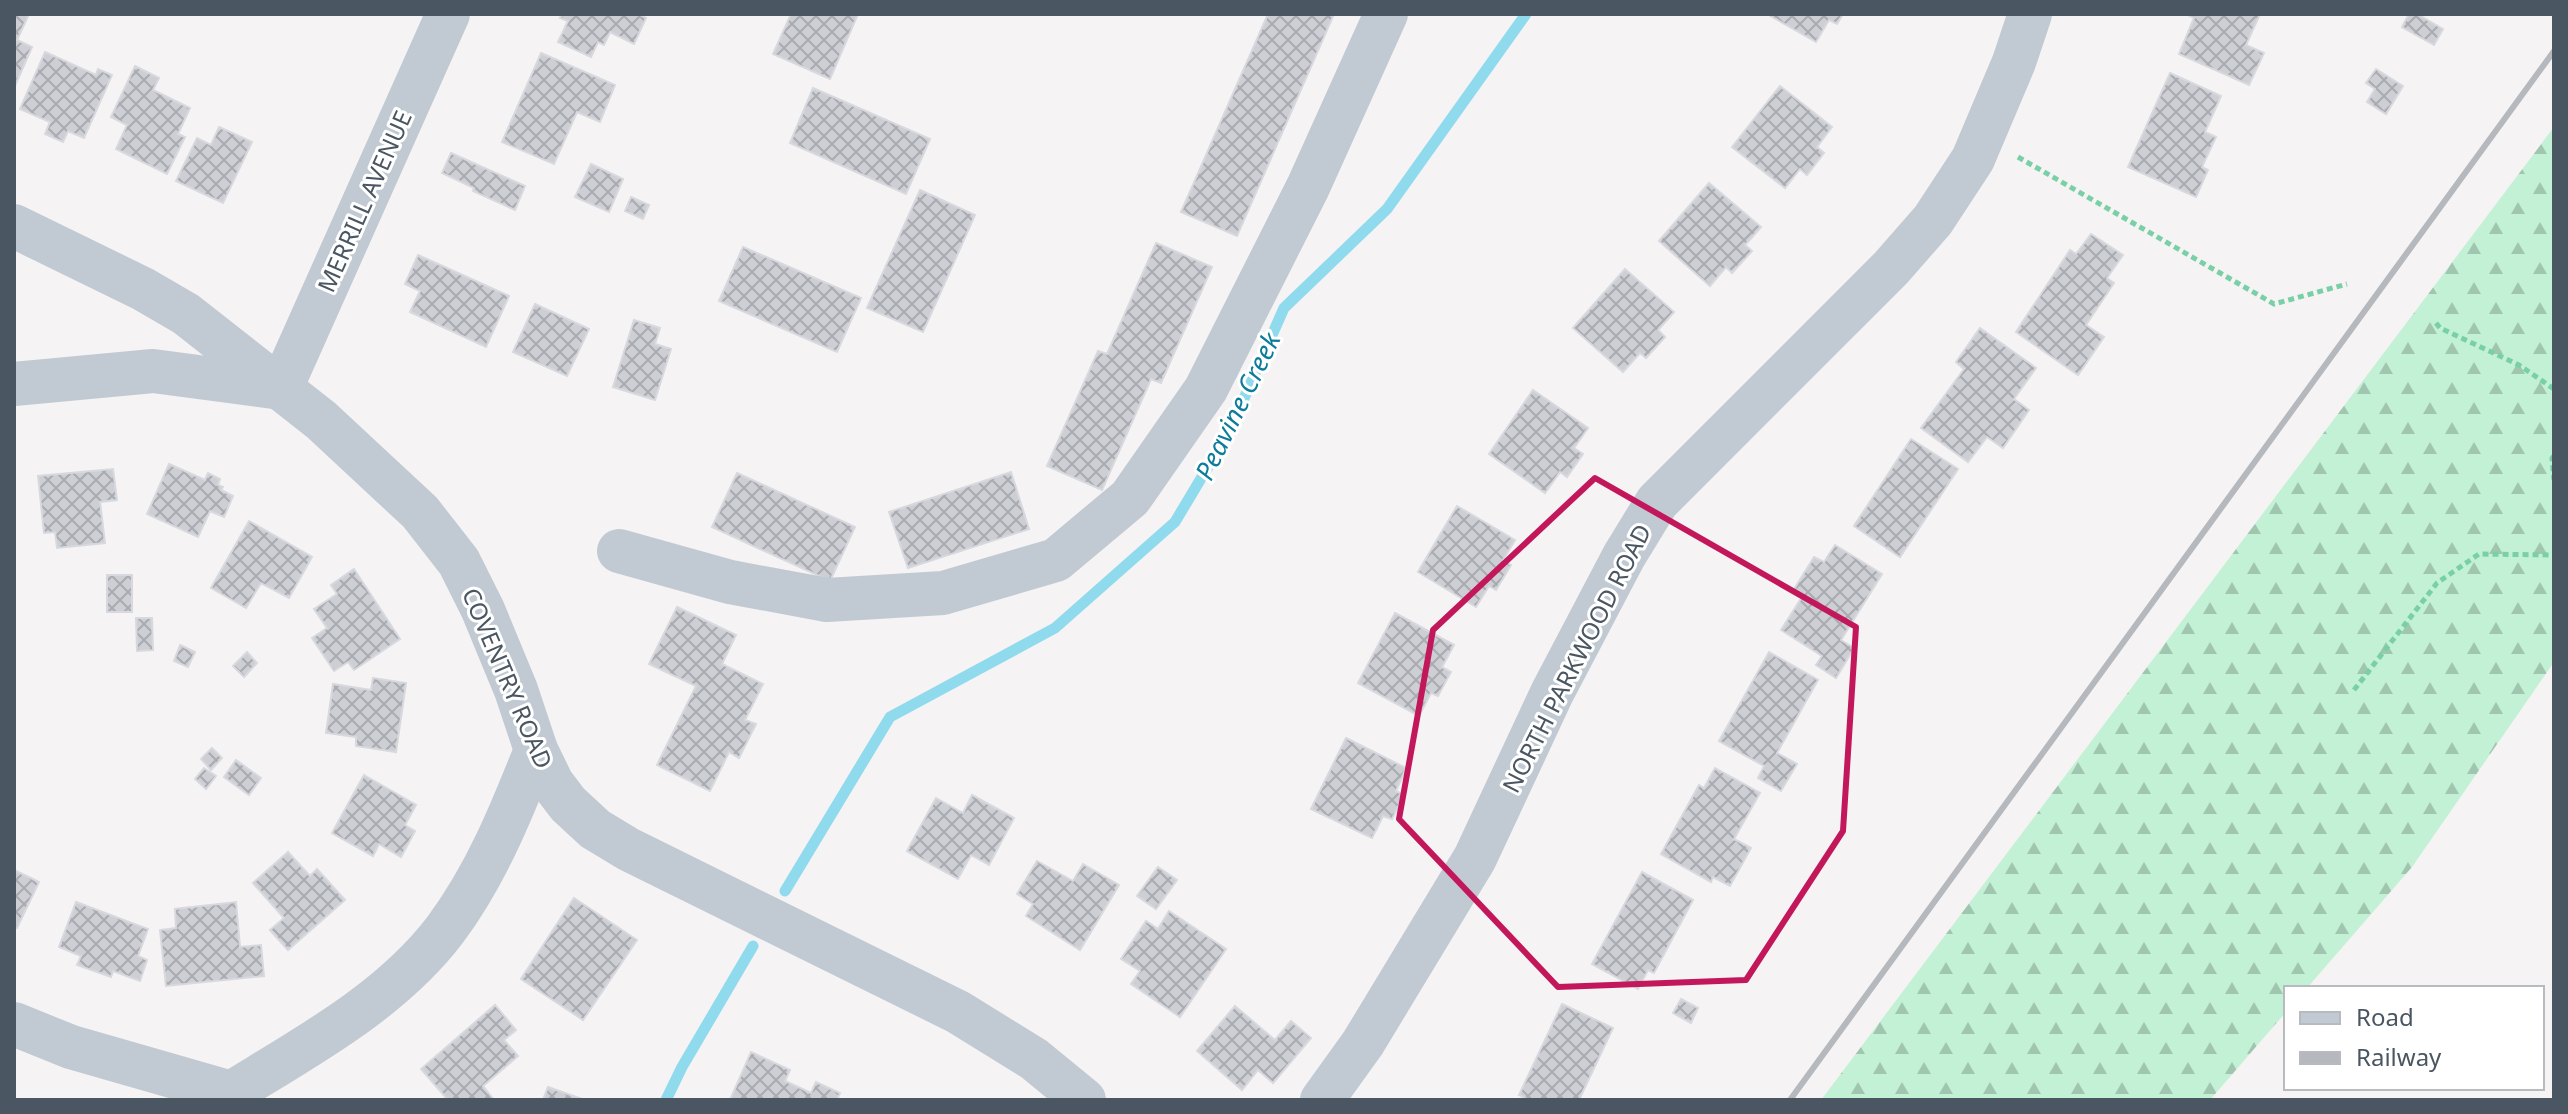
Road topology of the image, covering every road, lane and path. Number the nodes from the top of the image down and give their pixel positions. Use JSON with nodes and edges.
{"nodes":[{"id":1,"x":448,"y":14,"type":"edge"},
{"id":2,"x":1386,"y":14,"type":"edge"},
{"id":3,"x":2030,"y":14,"type":"edge"},
{"id":4,"x":1983,"y":137,"type":"junction"},
{"id":5,"x":14,"y":226,"type":"edge"},
{"id":6,"x":2347,"y":284,"type":"dead end"},
{"id":7,"x":2436,"y":323,"type":"dead end"},
{"id":8,"x":14,"y":384,"type":"edge"},
{"id":9,"x":281,"y":388,"type":"junction"},
{"id":10,"x":2554,"y":389,"type":"edge"},
{"id":11,"x":2554,"y":456,"type":"edge"},
{"id":12,"x":2554,"y":480,"type":"edge"},
{"id":13,"x":619,"y":551,"type":"dead end"},
{"id":14,"x":2554,"y":555,"type":"edge"},
{"id":15,"x":2354,"y":690,"type":"dead end"},
{"id":16,"x":536,"y":750,"type":"junction"},
{"id":17,"x":14,"y":1024,"type":"edge"},
{"id":18,"x":228,"y":1096,"type":"edge"},
{"id":19,"x":1084,"y":1100,"type":"edge"},
{"id":20,"x":1322,"y":1100,"type":"edge"}],
"edges":[{"from":1,"to":9,"type":"street","name":"MERRILL AVENUE"},
{"from":2,"to":13,"type":"street"},
{"from":3,"to":4,"type":"street","name":"NORTH PARKWOOD ROAD"},
{"from":4,"to":6,"type":"path"},
{"from":4,"to":20,"type":"street","name":"NORTH PARKWOOD ROAD"},
{"from":5,"to":9,"type":"street","name":"COVENTRY ROAD"},
{"from":7,"to":10,"type":"path"},
{"from":8,"to":9,"type":"street"},
{"from":9,"to":16,"type":"street","name":"COVENTRY ROAD"},
{"from":11,"to":12,"type":"path"},
{"from":14,"to":15,"type":"path"},
{"from":16,"to":18,"type":"street"},
{"from":16,"to":19,"type":"street","name":"COVENTRY ROAD"},
{"from":17,"to":18,"type":"street"}]}
